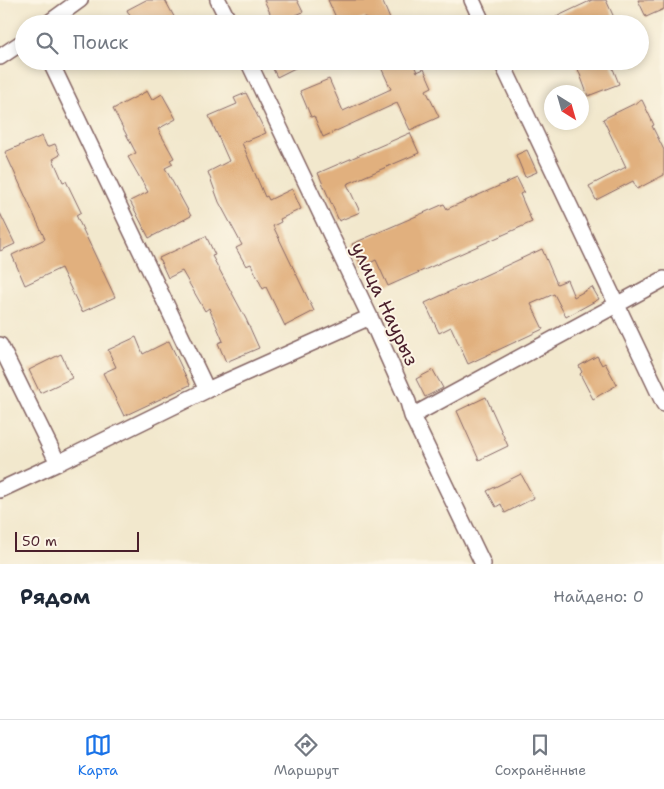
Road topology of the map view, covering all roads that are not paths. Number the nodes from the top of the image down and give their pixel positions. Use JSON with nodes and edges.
{"nodes":[{"id":1,"x":80,"y":0,"type":"edge"},
{"id":2,"x":218,"y":0,"type":"edge"},
{"id":3,"x":472,"y":0,"type":"edge"},
{"id":4,"x":59,"y":15,"type":"edge"},
{"id":5,"x":226,"y":15,"type":"edge"},
{"id":6,"x":479,"y":15,"type":"edge"},
{"id":7,"x":15,"y":47,"type":"edge"},
{"id":8,"x":0,"y":57,"type":"edge"},
{"id":9,"x":54,"y":70,"type":"edge"},
{"id":10,"x":252,"y":70,"type":"edge"},
{"id":11,"x":505,"y":70,"type":"edge"},
{"id":12,"x":664,"y":278,"type":"edge"},
{"id":13,"x":617,"y":305,"type":"junction"},
{"id":14,"x":370,"y":317,"type":"junction"},
{"id":15,"x":0,"y":345,"type":"edge"},
{"id":16,"x":207,"y":390,"type":"junction"},
{"id":17,"x":664,"y":404,"type":"edge"},
{"id":18,"x":412,"y":416,"type":"junction"},
{"id":19,"x":58,"y":463,"type":"junction"},
{"id":20,"x":0,"y":490,"type":"edge"},
{"id":21,"x":483,"y":564,"type":"edge"}],
"edges":[{"from":1,"to":4,"type":"street"},
{"from":2,"to":5,"type":"street"},
{"from":3,"to":6,"type":"street"},
{"from":7,"to":8,"type":"street"},
{"from":9,"to":16,"type":"street"},
{"from":10,"to":14,"type":"street","name":"улица Наурыз"},
{"from":11,"to":13,"type":"street"},
{"from":12,"to":13,"type":"street"},
{"from":13,"to":17,"type":"street"},
{"from":13,"to":18,"type":"street"},
{"from":14,"to":16,"type":"street"},
{"from":14,"to":18,"type":"street","name":"улица Наурыз"},
{"from":15,"to":19,"type":"street"},
{"from":16,"to":19,"type":"street"},
{"from":18,"to":21,"type":"street","name":"улица Наурыз"},
{"from":19,"to":20,"type":"street"}]}
